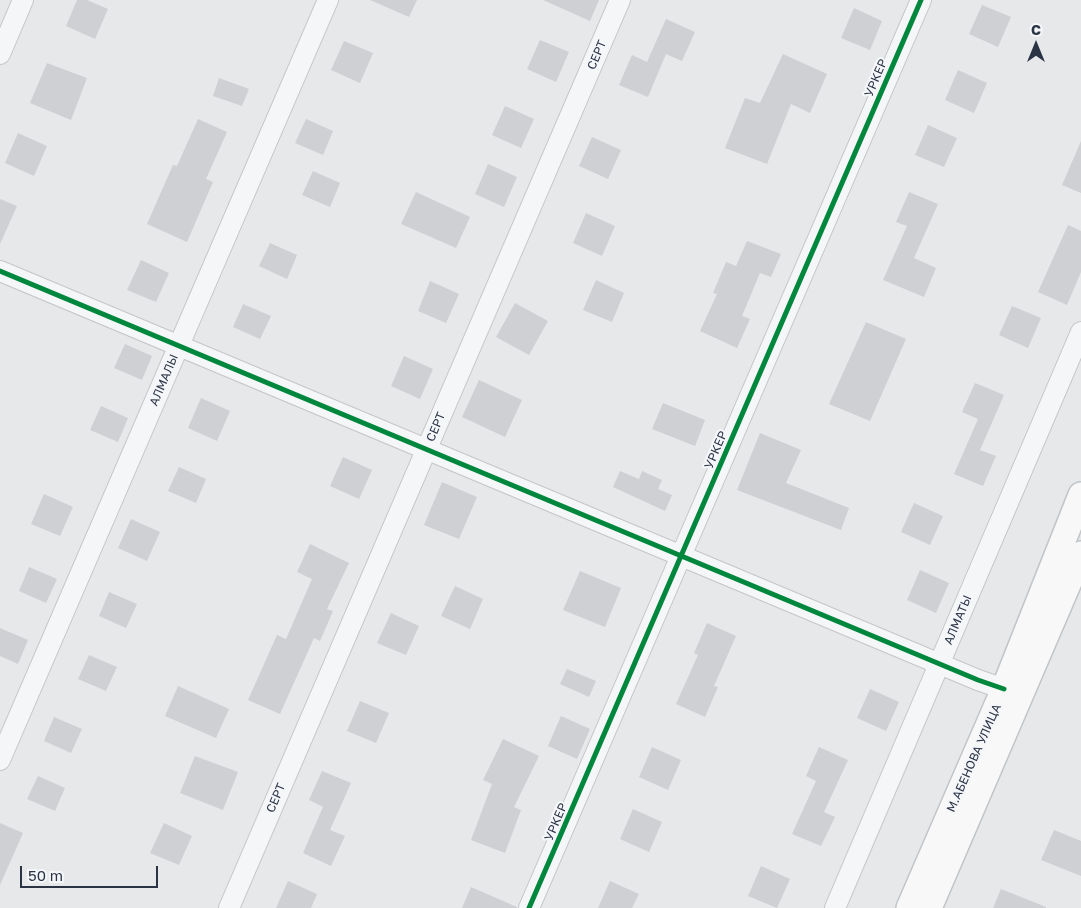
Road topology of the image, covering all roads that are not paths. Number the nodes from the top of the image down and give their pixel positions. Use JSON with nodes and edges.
{"nodes":[{"id":1,"x":23,"y":0,"type":"edge"},
{"id":2,"x":328,"y":0,"type":"edge"},
{"id":3,"x":620,"y":0,"type":"edge"},
{"id":4,"x":921,"y":0,"type":"edge"},
{"id":5,"x":0,"y":54,"type":"edge"},
{"id":6,"x":0,"y":271,"type":"edge"},
{"id":7,"x":1081,"y":332,"type":"edge"},
{"id":8,"x":179,"y":345,"type":"junction"},
{"id":9,"x":427,"y":449,"type":"junction"},
{"id":10,"x":1081,"y":495,"type":"edge"},
{"id":11,"x":1081,"y":554,"type":"edge"},
{"id":12,"x":681,"y":556,"type":"junction"},
{"id":13,"x":940,"y":664,"type":"junction"},
{"id":14,"x":1004,"y":689,"type":"junction"},
{"id":15,"x":0,"y":760,"type":"edge"},
{"id":16,"x":229,"y":908,"type":"edge"},
{"id":17,"x":529,"y":908,"type":"edge"},
{"id":18,"x":834,"y":908,"type":"edge"},
{"id":19,"x":909,"y":908,"type":"edge"},
{"id":20,"x":929,"y":908,"type":"edge"}],
"edges":[{"from":1,"to":5,"type":"street"},
{"from":2,"to":8,"type":"street","name":"АЛМАЛЫ"},
{"from":3,"to":9,"type":"street","name":"СЕРТ"},
{"from":4,"to":12,"type":"street","name":"УРКЕР"},
{"from":6,"to":8,"type":"street"},
{"from":7,"to":13,"type":"street","name":"АЛМАТЫ"},
{"from":8,"to":9,"type":"street"},
{"from":8,"to":15,"type":"street","name":"АЛМАЛЫ"},
{"from":9,"to":12,"type":"street"},
{"from":9,"to":16,"type":"street","name":"СЕРТ"},
{"from":10,"to":14,"type":"main road","name":"М.АБЕНОВА УЛИЦА"},
{"from":11,"to":20,"type":"main road","name":"М.АБЕНОВА УЛИЦА"},
{"from":12,"to":13,"type":"street"},
{"from":12,"to":17,"type":"street","name":"УРКЕР"},
{"from":13,"to":14,"type":"street"},
{"from":13,"to":18,"type":"street","name":"АЛМАТЫ"},
{"from":14,"to":19,"type":"main road","name":"М.АБЕНОВА УЛИЦА"}]}
